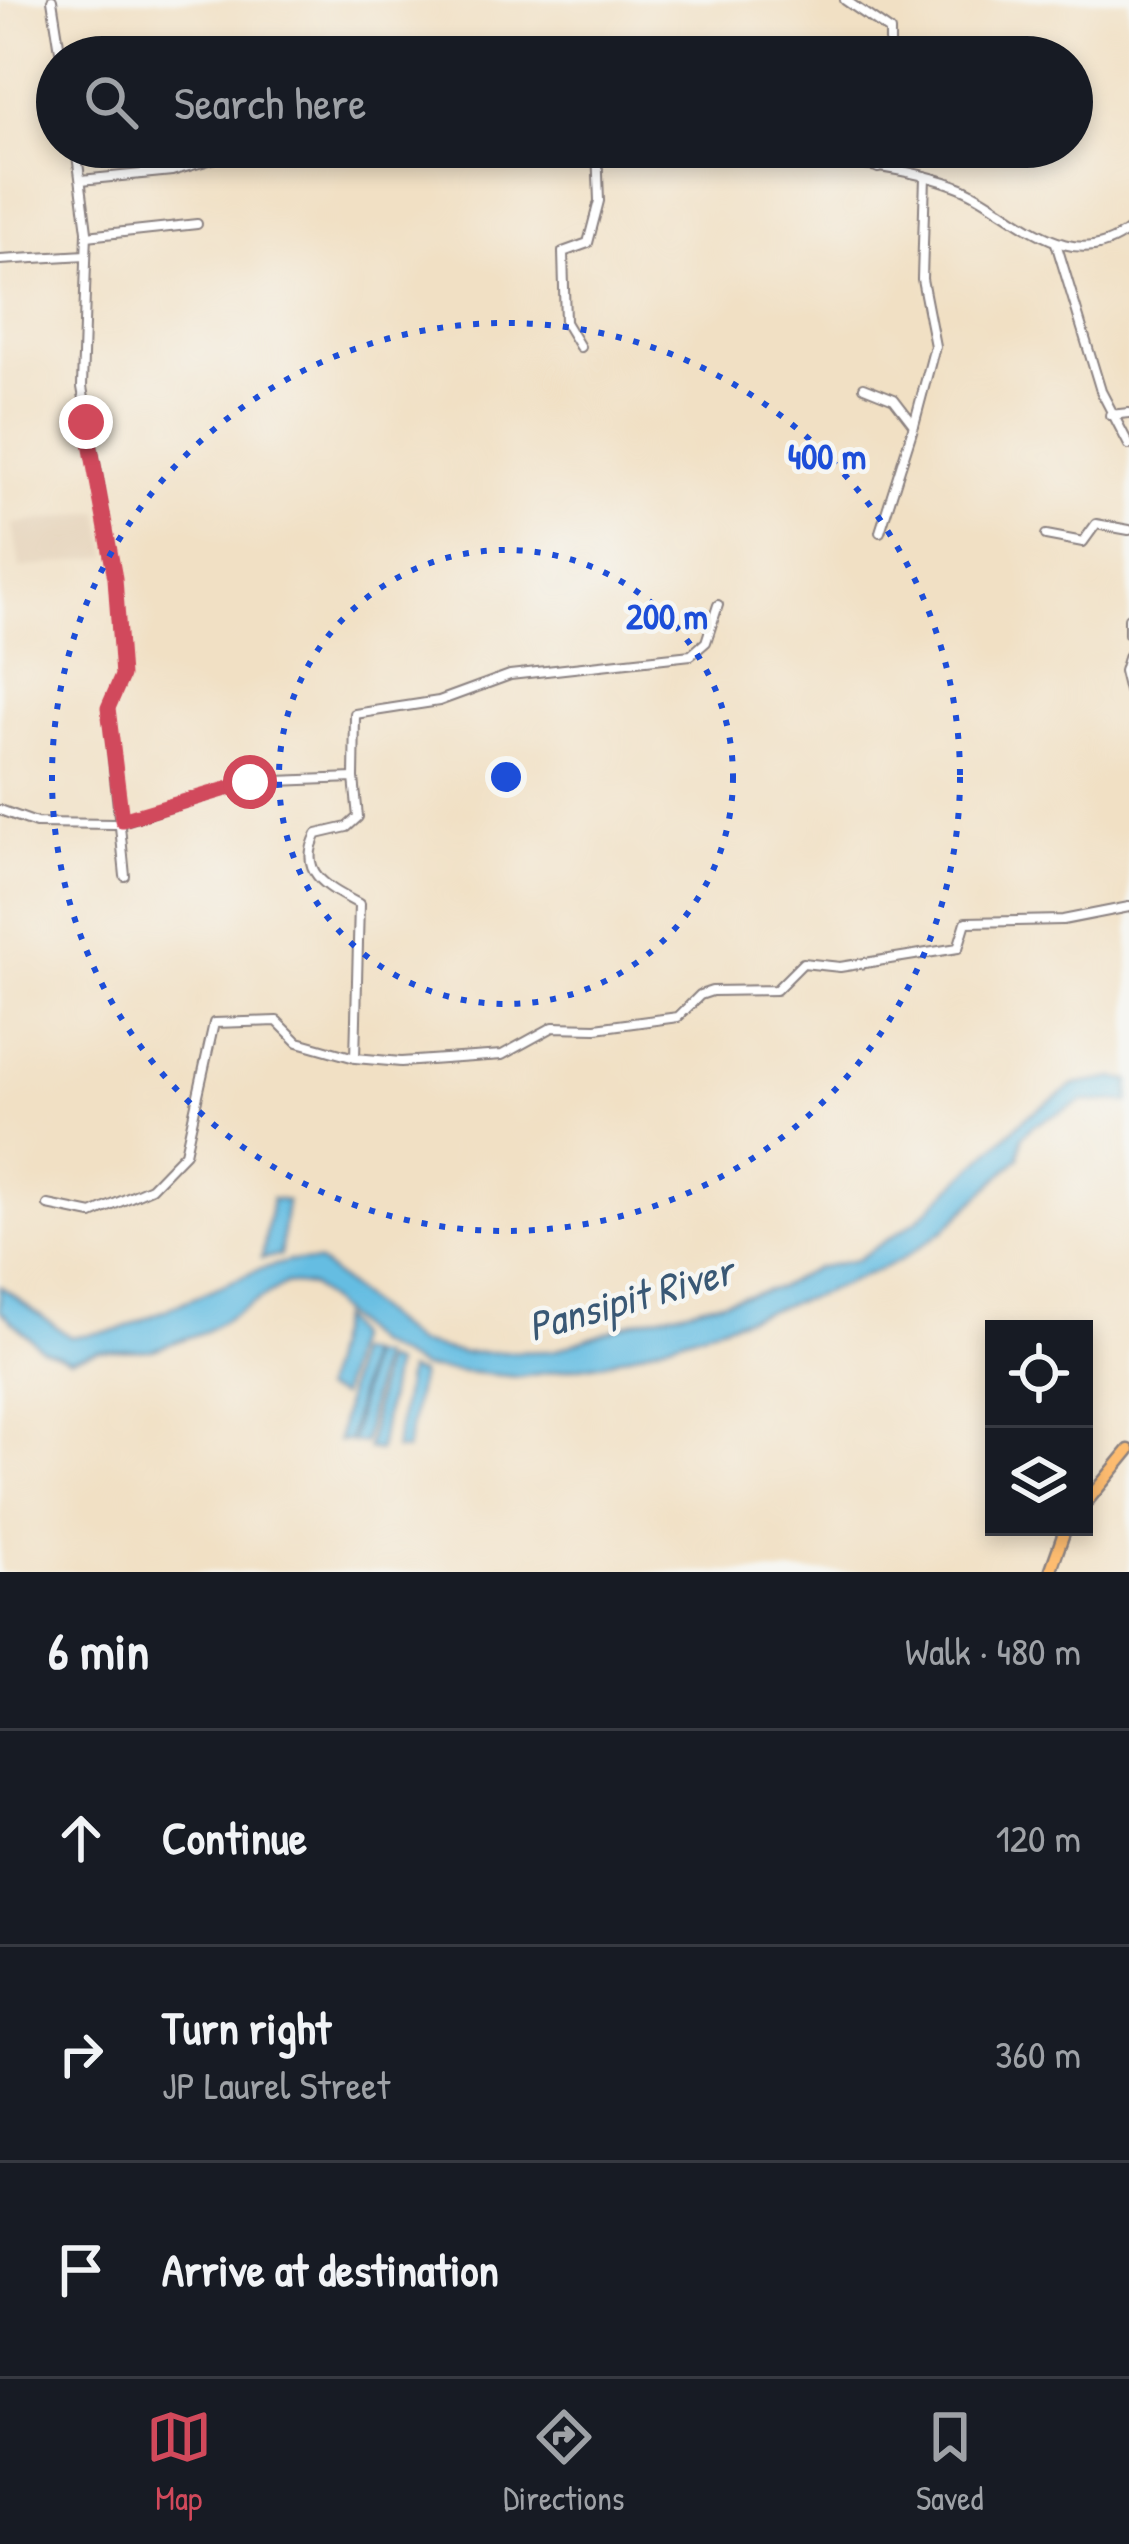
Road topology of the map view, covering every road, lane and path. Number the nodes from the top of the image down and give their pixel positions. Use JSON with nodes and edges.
{"nodes":[{"id":1,"x":52,"y":0,"type":"edge"},
{"id":2,"x":845,"y":0,"type":"edge"},
{"id":3,"x":58,"y":36,"type":"edge"},
{"id":4,"x":890,"y":36,"type":"edge"},
{"id":5,"x":80,"y":168,"type":"edge"},
{"id":6,"x":182,"y":168,"type":"edge"},
{"id":7,"x":597,"y":168,"type":"edge"},
{"id":8,"x":878,"y":168,"type":"edge"},
{"id":9,"x":926,"y":176,"type":"junction"},
{"id":10,"x":82,"y":180,"type":"junction"},
{"id":11,"x":196,"y":224,"type":"dead end"},
{"id":12,"x":1129,"y":230,"type":"edge"},
{"id":13,"x":87,"y":236,"type":"junction"},
{"id":14,"x":1056,"y":243,"type":"junction"},
{"id":15,"x":86,"y":255,"type":"junction"},
{"id":16,"x":0,"y":260,"type":"edge"},
{"id":17,"x":580,"y":347,"type":"dead end"},
{"id":18,"x":864,"y":387,"type":"dead end"},
{"id":19,"x":1129,"y":413,"type":"edge"},
{"id":20,"x":1110,"y":415,"type":"junction"},
{"id":21,"x":914,"y":425,"type":"junction"},
{"id":22,"x":1129,"y":445,"type":"edge"},
{"id":23,"x":1129,"y":530,"type":"edge"},
{"id":24,"x":880,"y":532,"type":"dead end"},
{"id":25,"x":1046,"y":535,"type":"dead end"},
{"id":26,"x":718,"y":605,"type":"dead end"},
{"id":27,"x":1129,"y":617,"type":"edge"},
{"id":28,"x":1129,"y":634,"type":"edge"},
{"id":29,"x":1129,"y":655,"type":"edge"},
{"id":30,"x":1129,"y":692,"type":"edge"},
{"id":31,"x":354,"y":778,"type":"junction"},
{"id":32,"x":0,"y":810,"type":"edge"},
{"id":33,"x":122,"y":820,"type":"junction"},
{"id":34,"x":125,"y":876,"type":"dead end"},
{"id":35,"x":1129,"y":908,"type":"edge"},
{"id":36,"x":355,"y":1058,"type":"junction"},
{"id":37,"x":48,"y":1205,"type":"dead end"},
{"id":38,"x":1129,"y":1450,"type":"edge"},
{"id":39,"x":1093,"y":1494,"type":"edge"},
{"id":40,"x":1063,"y":1536,"type":"edge"},
{"id":41,"x":1050,"y":1572,"type":"edge"}],
"edges":[{"from":1,"to":3,"type":"street"},
{"from":2,"to":4,"type":"street"},
{"from":5,"to":10,"type":"street"},
{"from":6,"to":10,"type":"street"},
{"from":7,"to":17,"type":"street"},
{"from":8,"to":9,"type":"street"},
{"from":9,"to":14,"type":"street"},
{"from":9,"to":21,"type":"street"},
{"from":10,"to":13,"type":"street"},
{"from":11,"to":13,"type":"street"},
{"from":12,"to":14,"type":"street"},
{"from":13,"to":15,"type":"street"},
{"from":14,"to":20,"type":"street"},
{"from":15,"to":16,"type":"street"},
{"from":15,"to":33,"type":"street"},
{"from":18,"to":21,"type":"street"},
{"from":19,"to":20,"type":"street"},
{"from":20,"to":22,"type":"street"},
{"from":21,"to":24,"type":"street"},
{"from":23,"to":25,"type":"street"},
{"from":26,"to":31,"type":"street"},
{"from":27,"to":28,"type":"street"},
{"from":29,"to":30,"type":"street"},
{"from":31,"to":33,"type":"street"},
{"from":31,"to":36,"type":"street"},
{"from":32,"to":33,"type":"street"},
{"from":33,"to":34,"type":"street"},
{"from":35,"to":36,"type":"street"},
{"from":36,"to":37,"type":"street"},
{"from":38,"to":39,"type":"main road"},
{"from":40,"to":41,"type":"main road"}]}
